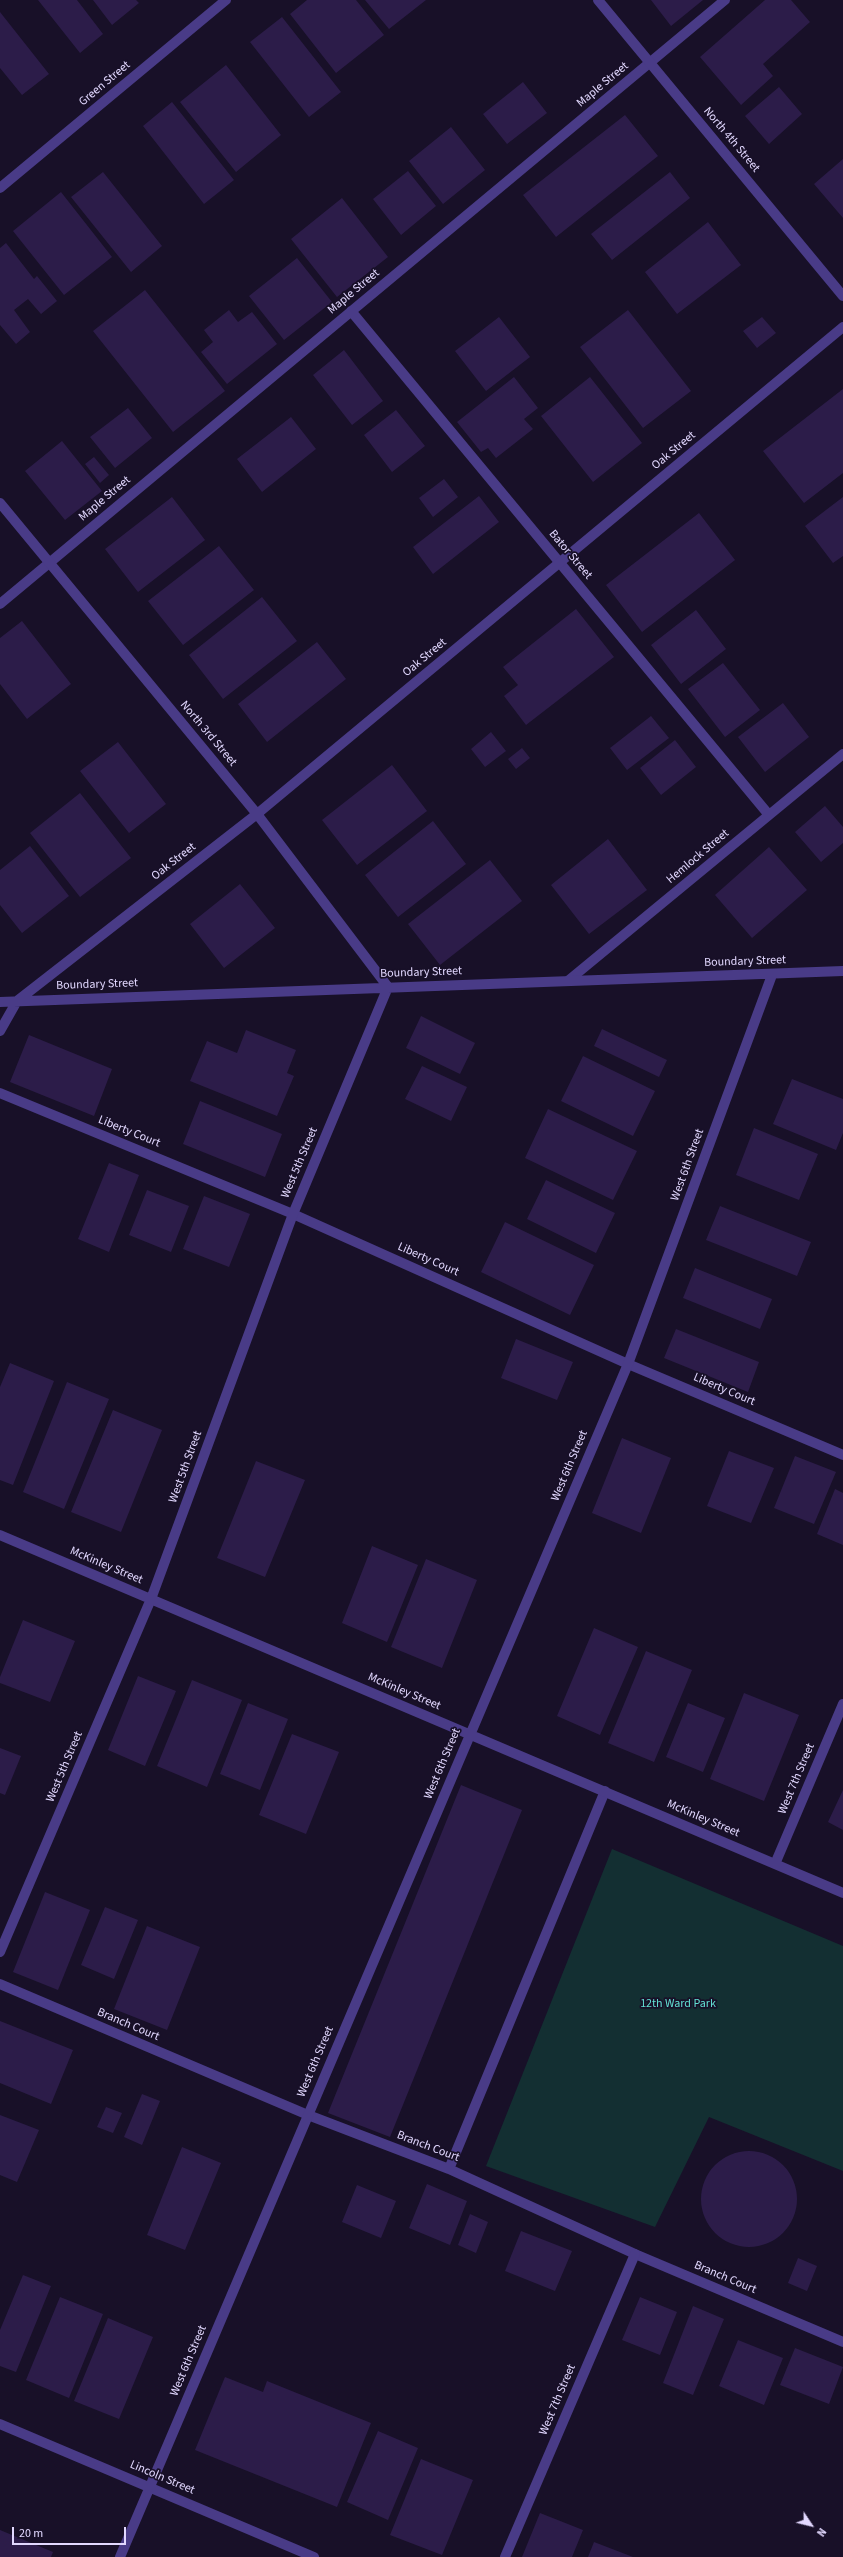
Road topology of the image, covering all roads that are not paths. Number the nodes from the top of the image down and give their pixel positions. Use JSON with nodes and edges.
{"nodes":[{"id":1,"x":226,"y":0,"type":"edge"},
{"id":2,"x":598,"y":0,"type":"edge"},
{"id":3,"x":725,"y":0,"type":"edge"},
{"id":4,"x":650,"y":63,"type":"junction"},
{"id":5,"x":0,"y":188,"type":"edge"},
{"id":6,"x":843,"y":296,"type":"edge"},
{"id":7,"x":351,"y":311,"type":"junction"},
{"id":8,"x":843,"y":327,"type":"edge"},
{"id":9,"x":0,"y":503,"type":"edge"},
{"id":10,"x":49,"y":563,"type":"junction"},
{"id":11,"x":560,"y":563,"type":"junction"},
{"id":12,"x":0,"y":604,"type":"edge"},
{"id":13,"x":843,"y":754,"type":"edge"},
{"id":14,"x":258,"y":814,"type":"junction"},
{"id":15,"x":768,"y":815,"type":"junction"},
{"id":16,"x":843,"y":971,"type":"edge"},
{"id":17,"x":772,"y":975,"type":"junction"},
{"id":18,"x":569,"y":980,"type":"junction"},
{"id":19,"x":388,"y":987,"type":"junction"},
{"id":20,"x":17,"y":1001,"type":"junction"},
{"id":21,"x":0,"y":1002,"type":"edge"},
{"id":22,"x":0,"y":1031,"type":"edge"},
{"id":23,"x":0,"y":1093,"type":"edge"},
{"id":24,"x":292,"y":1214,"type":"junction"},
{"id":25,"x":628,"y":1364,"type":"junction"},
{"id":26,"x":843,"y":1455,"type":"edge"},
{"id":27,"x":0,"y":1535,"type":"edge"},
{"id":28,"x":151,"y":1599,"type":"junction"},
{"id":29,"x":843,"y":1704,"type":"edge"},
{"id":30,"x":470,"y":1734,"type":"junction"},
{"id":31,"x":605,"y":1791,"type":"junction"},
{"id":32,"x":775,"y":1864,"type":"junction"},
{"id":33,"x":843,"y":1893,"type":"edge"},
{"id":34,"x":0,"y":1952,"type":"edge"},
{"id":35,"x":0,"y":1984,"type":"edge"},
{"id":36,"x":308,"y":2115,"type":"junction"},
{"id":37,"x":449,"y":2169,"type":"junction"},
{"id":38,"x":635,"y":2254,"type":"junction"},
{"id":39,"x":843,"y":2342,"type":"edge"},
{"id":40,"x":0,"y":2424,"type":"edge"},
{"id":41,"x":149,"y":2487,"type":"junction"},
{"id":42,"x":120,"y":2557,"type":"edge"},
{"id":43,"x":314,"y":2557,"type":"edge"},
{"id":44,"x":505,"y":2557,"type":"edge"}],
"edges":[{"from":1,"to":5,"type":"street","name":"Green Street"},
{"from":2,"to":4,"type":"street","name":"North 4th Street"},
{"from":3,"to":4,"type":"street","name":"Maple Street"},
{"from":4,"to":6,"type":"street","name":"North 4th Street"},
{"from":4,"to":7,"type":"street","name":"Maple Street"},
{"from":7,"to":10,"type":"street","name":"Maple Street"},
{"from":7,"to":11,"type":"street","name":"Bator Street"},
{"from":8,"to":11,"type":"street","name":"Oak Street"},
{"from":9,"to":10,"type":"street","name":"North 3rd Street"},
{"from":10,"to":12,"type":"street","name":"Maple Street"},
{"from":10,"to":14,"type":"street","name":"North 3rd Street"},
{"from":11,"to":14,"type":"street","name":"Oak Street"},
{"from":11,"to":15,"type":"street","name":"Bator Street"},
{"from":13,"to":15,"type":"street","name":"Hemlock Street"},
{"from":14,"to":19,"type":"street","name":"North 3rd Street"},
{"from":14,"to":20,"type":"street","name":"Oak Street"},
{"from":15,"to":18,"type":"street","name":"Hemlock Street"},
{"from":16,"to":17,"type":"street","name":"Boundary Street"},
{"from":17,"to":18,"type":"street","name":"Boundary Street"},
{"from":17,"to":25,"type":"street","name":"West 6th Street"},
{"from":18,"to":19,"type":"street","name":"Boundary Street"},
{"from":19,"to":20,"type":"street","name":"Boundary Street"},
{"from":19,"to":24,"type":"street","name":"West 5th Street"},
{"from":20,"to":21,"type":"street","name":"Boundary Street"},
{"from":20,"to":22,"type":"street"},
{"from":23,"to":24,"type":"street","name":"Liberty Court"},
{"from":24,"to":25,"type":"street","name":"Liberty Court"},
{"from":24,"to":28,"type":"street","name":"West 5th Street"},
{"from":25,"to":26,"type":"street","name":"Liberty Court"},
{"from":25,"to":30,"type":"street","name":"West 6th Street"},
{"from":27,"to":28,"type":"street","name":"McKinley Street"},
{"from":28,"to":30,"type":"street","name":"McKinley Street"},
{"from":28,"to":34,"type":"street","name":"West 5th Street"},
{"from":29,"to":32,"type":"street","name":"West 7th Street"},
{"from":30,"to":31,"type":"street","name":"McKinley Street"},
{"from":30,"to":36,"type":"street","name":"West 6th Street"},
{"from":31,"to":32,"type":"street","name":"McKinley Street"},
{"from":31,"to":37,"type":"street"},
{"from":32,"to":33,"type":"street","name":"McKinley Street"},
{"from":35,"to":36,"type":"street","name":"Branch Court"},
{"from":36,"to":37,"type":"street","name":"Branch Court"},
{"from":36,"to":41,"type":"street","name":"West 6th Street"},
{"from":37,"to":38,"type":"street","name":"Branch Court"},
{"from":38,"to":39,"type":"street","name":"Branch Court"},
{"from":38,"to":44,"type":"street","name":"West 7th Street"},
{"from":40,"to":41,"type":"street","name":"Lincoln Street"},
{"from":41,"to":42,"type":"street","name":"West 6th Street"},
{"from":41,"to":43,"type":"street","name":"Lincoln Street"}]}
